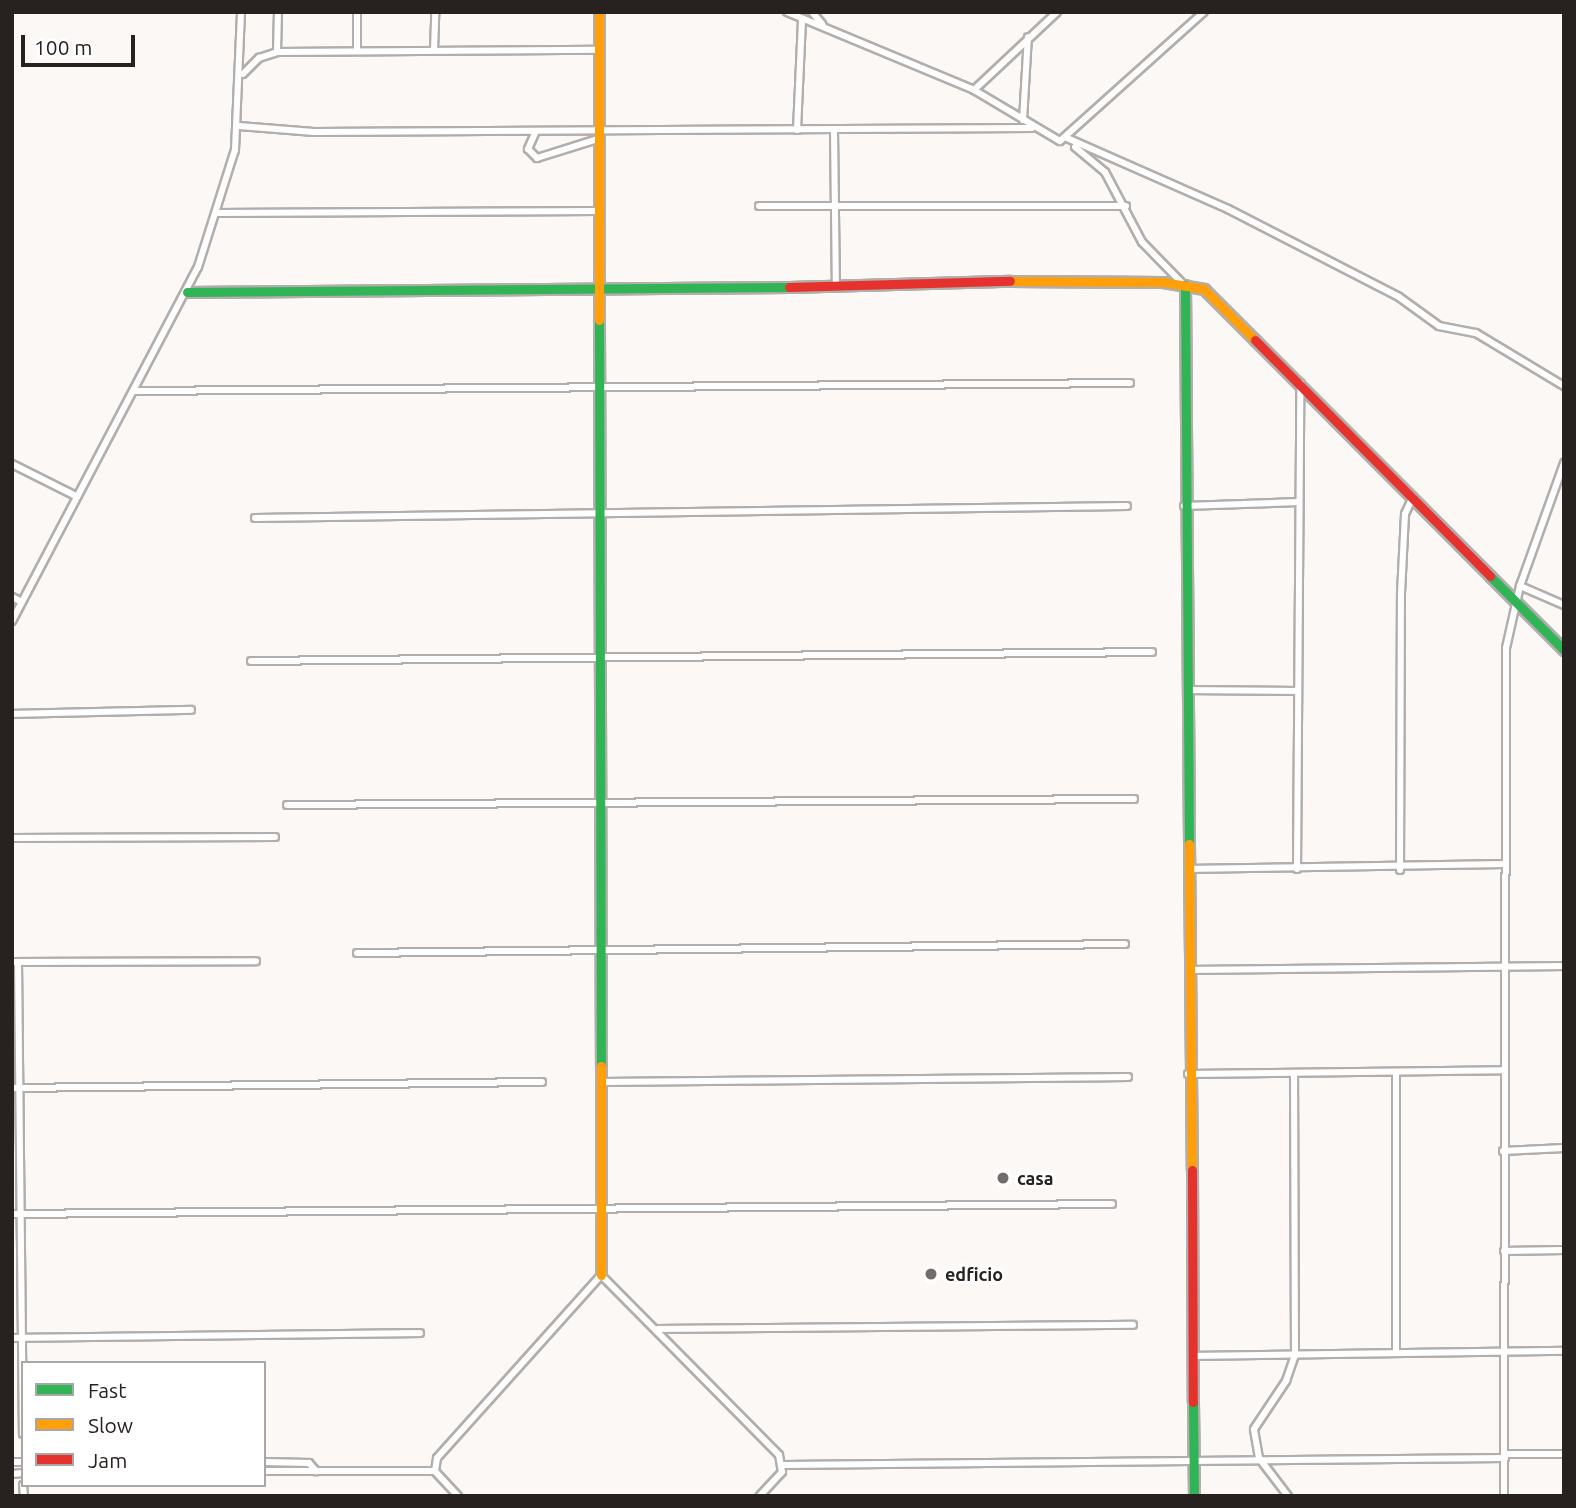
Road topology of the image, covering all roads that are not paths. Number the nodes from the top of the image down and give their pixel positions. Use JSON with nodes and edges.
{"nodes":[{"id":1,"x":241,"y":12,"type":"edge"},
{"id":2,"x":278,"y":12,"type":"edge"},
{"id":3,"x":357,"y":12,"type":"edge"},
{"id":4,"x":435,"y":12,"type":"edge"},
{"id":5,"x":599,"y":12,"type":"edge"},
{"id":6,"x":787,"y":12,"type":"edge"},
{"id":7,"x":812,"y":12,"type":"edge"},
{"id":8,"x":1056,"y":12,"type":"edge"},
{"id":9,"x":1205,"y":12,"type":"edge"},
{"id":10,"x":802,"y":20,"type":"junction"},
{"id":11,"x":823,"y":26,"type":"junction"},
{"id":12,"x":1028,"y":37,"type":"junction"},
{"id":13,"x":357,"y":49,"type":"junction"},
{"id":14,"x":434,"y":50,"type":"junction"},
{"id":15,"x":600,"y":50,"type":"junction"},
{"id":16,"x":277,"y":52,"type":"junction"},
{"id":17,"x":243,"y":74,"type":"junction"},
{"id":18,"x":974,"y":90,"type":"junction"},
{"id":19,"x":1023,"y":120,"type":"junction"},
{"id":20,"x":239,"y":126,"type":"junction"},
{"id":21,"x":1032,"y":128,"type":"junction"},
{"id":22,"x":797,"y":130,"type":"junction"},
{"id":23,"x":536,"y":131,"type":"junction"},
{"id":24,"x":834,"y":131,"type":"junction"},
{"id":25,"x":598,"y":135,"type":"junction"},
{"id":26,"x":1067,"y":138,"type":"junction"},
{"id":27,"x":1073,"y":146,"type":"junction"},
{"id":28,"x":838,"y":205,"type":"junction"},
{"id":29,"x":759,"y":206,"type":"dead end"},
{"id":30,"x":1126,"y":206,"type":"junction"},
{"id":31,"x":597,"y":211,"type":"junction"},
{"id":32,"x":218,"y":213,"type":"junction"},
{"id":33,"x":1184,"y":284,"type":"junction"},
{"id":34,"x":836,"y":287,"type":"junction"},
{"id":35,"x":597,"y":290,"type":"junction"},
{"id":36,"x":187,"y":292,"type":"junction"},
{"id":37,"x":1300,"y":381,"type":"junction"},
{"id":38,"x":1130,"y":383,"type":"dead end"},
{"id":39,"x":1564,"y":386,"type":"edge"},
{"id":40,"x":135,"y":391,"type":"junction"},
{"id":41,"x":598,"y":392,"type":"junction"},
{"id":42,"x":1564,"y":463,"type":"edge"},
{"id":43,"x":12,"y":464,"type":"edge"},
{"id":44,"x":76,"y":496,"type":"junction"},
{"id":45,"x":1415,"y":496,"type":"junction"},
{"id":46,"x":1299,"y":502,"type":"junction"},
{"id":47,"x":1127,"y":506,"type":"dead end"},
{"id":48,"x":1182,"y":506,"type":"junction"},
{"id":49,"x":599,"y":515,"type":"junction"},
{"id":50,"x":255,"y":518,"type":"dead end"},
{"id":51,"x":1520,"y":586,"type":"junction"},
{"id":52,"x":12,"y":597,"type":"edge"},
{"id":53,"x":22,"y":603,"type":"junction"},
{"id":54,"x":1564,"y":605,"type":"edge"},
{"id":55,"x":1514,"y":606,"type":"junction"},
{"id":56,"x":12,"y":621,"type":"edge"},
{"id":57,"x":1564,"y":650,"type":"edge"},
{"id":58,"x":1152,"y":652,"type":"dead end"},
{"id":59,"x":600,"y":660,"type":"junction"},
{"id":60,"x":251,"y":661,"type":"dead end"},
{"id":61,"x":1185,"y":690,"type":"junction"},
{"id":62,"x":1297,"y":691,"type":"junction"},
{"id":63,"x":191,"y":710,"type":"dead end"},
{"id":64,"x":12,"y":714,"type":"edge"},
{"id":65,"x":1134,"y":799,"type":"dead end"},
{"id":66,"x":602,"y":802,"type":"junction"},
{"id":67,"x":287,"y":805,"type":"dead end"},
{"id":68,"x":275,"y":837,"type":"dead end"},
{"id":69,"x":12,"y":838,"type":"edge"},
{"id":70,"x":1503,"y":864,"type":"junction"},
{"id":71,"x":1187,"y":869,"type":"junction"},
{"id":72,"x":1297,"y":869,"type":"junction"},
{"id":73,"x":1400,"y":870,"type":"junction"},
{"id":74,"x":1125,"y":944,"type":"dead end"},
{"id":75,"x":603,"y":945,"type":"junction"},
{"id":76,"x":357,"y":953,"type":"dead end"},
{"id":77,"x":256,"y":961,"type":"dead end"},
{"id":78,"x":15,"y":962,"type":"edge"},
{"id":79,"x":1504,"y":966,"type":"junction"},
{"id":80,"x":1564,"y":966,"type":"edge"},
{"id":81,"x":1187,"y":970,"type":"junction"},
{"id":82,"x":1504,"y":1070,"type":"junction"},
{"id":83,"x":1396,"y":1072,"type":"junction"},
{"id":84,"x":1294,"y":1073,"type":"junction"},
{"id":85,"x":1187,"y":1074,"type":"junction"},
{"id":86,"x":1128,"y":1077,"type":"dead end"},
{"id":87,"x":542,"y":1082,"type":"dead end"},
{"id":88,"x":601,"y":1082,"type":"junction"},
{"id":89,"x":16,"y":1088,"type":"edge"},
{"id":90,"x":1564,"y":1148,"type":"edge"},
{"id":91,"x":1503,"y":1151,"type":"junction"},
{"id":92,"x":1112,"y":1204,"type":"dead end"},
{"id":93,"x":602,"y":1208,"type":"junction"},
{"id":94,"x":16,"y":1214,"type":"edge"},
{"id":95,"x":1564,"y":1250,"type":"edge"},
{"id":96,"x":1503,"y":1251,"type":"junction"},
{"id":97,"x":601,"y":1275,"type":"junction"},
{"id":98,"x":1133,"y":1325,"type":"dead end"},
{"id":99,"x":658,"y":1329,"type":"junction"},
{"id":100,"x":421,"y":1333,"type":"dead end"},
{"id":101,"x":12,"y":1338,"type":"edge"},
{"id":102,"x":21,"y":1338,"type":"junction"},
{"id":103,"x":1564,"y":1351,"type":"edge"},
{"id":104,"x":1502,"y":1352,"type":"junction"},
{"id":105,"x":1396,"y":1353,"type":"junction"},
{"id":106,"x":1295,"y":1355,"type":"junction"},
{"id":107,"x":1192,"y":1356,"type":"junction"},
{"id":108,"x":21,"y":1361,"type":"edge"},
{"id":109,"x":1564,"y":1454,"type":"edge"},
{"id":110,"x":1504,"y":1456,"type":"junction"},
{"id":111,"x":1259,"y":1458,"type":"junction"},
{"id":112,"x":1193,"y":1459,"type":"junction"},
{"id":113,"x":266,"y":1462,"type":"edge"},
{"id":114,"x":784,"y":1465,"type":"junction"},
{"id":115,"x":266,"y":1471,"type":"edge"},
{"id":116,"x":316,"y":1471,"type":"junction"},
{"id":117,"x":435,"y":1471,"type":"junction"},
{"id":118,"x":457,"y":1496,"type":"edge"},
{"id":119,"x":760,"y":1496,"type":"edge"},
{"id":120,"x":1194,"y":1496,"type":"edge"},
{"id":121,"x":1288,"y":1496,"type":"edge"},
{"id":122,"x":1504,"y":1496,"type":"edge"}],
"edges":[{"from":1,"to":17,"type":"street"},
{"from":2,"to":16,"type":"street"},
{"from":3,"to":13,"type":"street"},
{"from":4,"to":14,"type":"street"},
{"from":5,"to":15,"type":"street"},
{"from":6,"to":10,"type":"street"},
{"from":7,"to":11,"type":"street"},
{"from":8,"to":12,"type":"street"},
{"from":9,"to":26,"type":"street"},
{"from":10,"to":11,"type":"street"},
{"from":10,"to":22,"type":"street"},
{"from":11,"to":18,"type":"street"},
{"from":12,"to":18,"type":"street"},
{"from":12,"to":19,"type":"street"},
{"from":13,"to":14,"type":"street"},
{"from":13,"to":16,"type":"street"},
{"from":14,"to":15,"type":"street"},
{"from":15,"to":25,"type":"street"},
{"from":16,"to":17,"type":"street"},
{"from":17,"to":20,"type":"street"},
{"from":18,"to":19,"type":"street"},
{"from":19,"to":21,"type":"street"},
{"from":20,"to":23,"type":"street"},
{"from":20,"to":32,"type":"street"},
{"from":21,"to":24,"type":"street"},
{"from":21,"to":26,"type":"street"},
{"from":22,"to":24,"type":"street"},
{"from":22,"to":25,"type":"street"},
{"from":23,"to":25,"type":"street"},
{"from":23,"to":25,"type":"street"},
{"from":24,"to":28,"type":"street"},
{"from":25,"to":31,"type":"street"},
{"from":26,"to":27,"type":"street"},
{"from":27,"to":30,"type":"street"},
{"from":27,"to":39,"type":"street"},
{"from":28,"to":29,"type":"street"},
{"from":28,"to":30,"type":"street"},
{"from":28,"to":34,"type":"street"},
{"from":30,"to":33,"type":"street"},
{"from":31,"to":32,"type":"street"},
{"from":31,"to":35,"type":"street"},
{"from":32,"to":36,"type":"street"},
{"from":33,"to":34,"type":"street"},
{"from":33,"to":37,"type":"street"},
{"from":33,"to":48,"type":"street"},
{"from":34,"to":35,"type":"street"},
{"from":35,"to":36,"type":"street"},
{"from":35,"to":41,"type":"street"},
{"from":36,"to":40,"type":"street"},
{"from":37,"to":45,"type":"street"},
{"from":37,"to":46,"type":"street"},
{"from":38,"to":41,"type":"street"},
{"from":40,"to":41,"type":"street"},
{"from":40,"to":44,"type":"street"},
{"from":41,"to":49,"type":"street"},
{"from":42,"to":51,"type":"street"},
{"from":43,"to":44,"type":"street"},
{"from":44,"to":53,"type":"street"},
{"from":45,"to":55,"type":"street"},
{"from":45,"to":73,"type":"street"},
{"from":46,"to":48,"type":"street"},
{"from":46,"to":62,"type":"street"},
{"from":47,"to":49,"type":"street"},
{"from":48,"to":61,"type":"street"},
{"from":49,"to":50,"type":"street"},
{"from":49,"to":59,"type":"street"},
{"from":51,"to":54,"type":"street"},
{"from":51,"to":55,"type":"street"},
{"from":52,"to":53,"type":"street"},
{"from":53,"to":56,"type":"street"},
{"from":55,"to":57,"type":"street"},
{"from":55,"to":70,"type":"street"},
{"from":58,"to":59,"type":"street"},
{"from":59,"to":60,"type":"street"},
{"from":59,"to":66,"type":"street"},
{"from":61,"to":62,"type":"street"},
{"from":61,"to":71,"type":"street"},
{"from":62,"to":72,"type":"street"},
{"from":63,"to":64,"type":"street"},
{"from":65,"to":66,"type":"street"},
{"from":66,"to":67,"type":"street"},
{"from":66,"to":75,"type":"street"},
{"from":68,"to":69,"type":"street"},
{"from":70,"to":73,"type":"street"},
{"from":70,"to":79,"type":"street"},
{"from":71,"to":72,"type":"street"},
{"from":71,"to":81,"type":"street"},
{"from":72,"to":73,"type":"street"},
{"from":74,"to":75,"type":"street"},
{"from":75,"to":76,"type":"street"},
{"from":75,"to":88,"type":"street"},
{"from":77,"to":78,"type":"street"},
{"from":78,"to":89,"type":"street"},
{"from":79,"to":80,"type":"street"},
{"from":79,"to":81,"type":"street"},
{"from":79,"to":82,"type":"street"},
{"from":81,"to":85,"type":"street"},
{"from":82,"to":83,"type":"street"},
{"from":82,"to":91,"type":"street"},
{"from":83,"to":84,"type":"street"},
{"from":83,"to":105,"type":"street"},
{"from":84,"to":85,"type":"street"},
{"from":84,"to":106,"type":"street"},
{"from":85,"to":107,"type":"street"},
{"from":86,"to":88,"type":"street"},
{"from":87,"to":89,"type":"street"},
{"from":88,"to":93,"type":"street"},
{"from":89,"to":94,"type":"street"},
{"from":90,"to":91,"type":"street"},
{"from":91,"to":96,"type":"street"},
{"from":92,"to":93,"type":"street"},
{"from":93,"to":94,"type":"street"},
{"from":93,"to":97,"type":"street"},
{"from":94,"to":102,"type":"street"},
{"from":95,"to":96,"type":"street"},
{"from":96,"to":104,"type":"street"},
{"from":97,"to":99,"type":"street"},
{"from":97,"to":117,"type":"street"},
{"from":98,"to":99,"type":"street"},
{"from":99,"to":114,"type":"street"},
{"from":100,"to":102,"type":"street"},
{"from":101,"to":102,"type":"street"},
{"from":102,"to":108,"type":"street"},
{"from":103,"to":104,"type":"street"},
{"from":104,"to":105,"type":"street"},
{"from":104,"to":110,"type":"street"},
{"from":105,"to":106,"type":"street"},
{"from":106,"to":107,"type":"street"},
{"from":106,"to":111,"type":"street"},
{"from":107,"to":112,"type":"street"},
{"from":109,"to":110,"type":"street"},
{"from":110,"to":111,"type":"street"},
{"from":110,"to":122,"type":"street"},
{"from":111,"to":112,"type":"street"},
{"from":111,"to":121,"type":"street"},
{"from":112,"to":114,"type":"street"},
{"from":112,"to":120,"type":"street"},
{"from":113,"to":116,"type":"street"},
{"from":114,"to":119,"type":"street"},
{"from":115,"to":116,"type":"street"},
{"from":116,"to":117,"type":"street"},
{"from":117,"to":118,"type":"street"}]}
